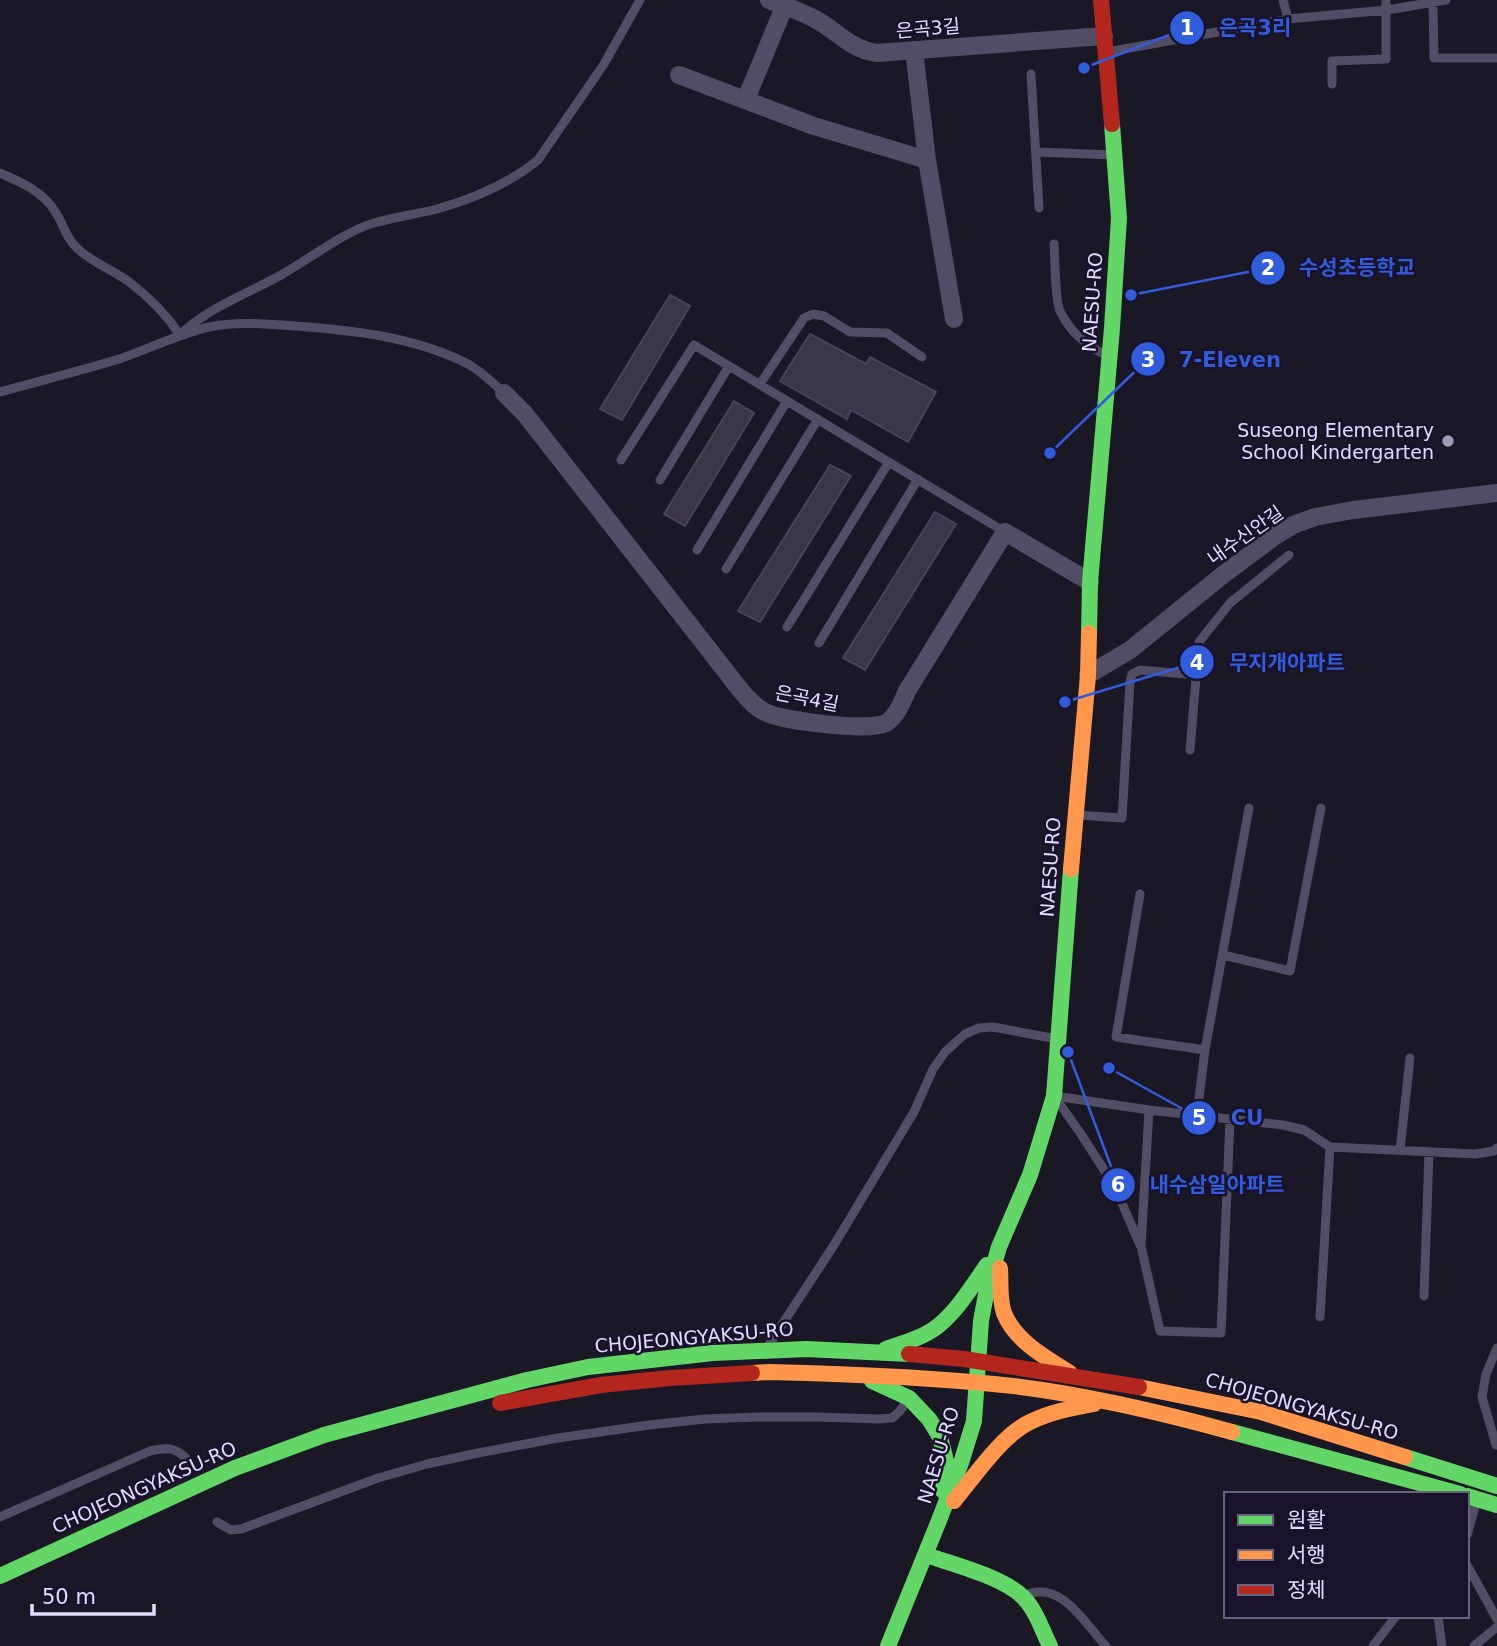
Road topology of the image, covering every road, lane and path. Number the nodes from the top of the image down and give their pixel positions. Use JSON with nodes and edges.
{"nodes":[{"id":1,"x":640,"y":0,"type":"edge"},
{"id":2,"x":1101,"y":0,"type":"edge"},
{"id":3,"x":1283,"y":0,"type":"edge"},
{"id":4,"x":1446,"y":0,"type":"edge"},
{"id":5,"x":780,"y":2,"type":"edge"},
{"id":6,"x":1433,"y":3,"type":"junction"},
{"id":7,"x":1386,"y":5,"type":"edge"},
{"id":8,"x":1288,"y":19,"type":"junction"},
{"id":9,"x":1105,"y":44,"type":"junction"},
{"id":10,"x":914,"y":50,"type":"junction"},
{"id":11,"x":1497,"y":58,"type":"edge"},
{"id":12,"x":1031,"y":74,"type":"dead end"},
{"id":13,"x":679,"y":75,"type":"dead end"},
{"id":14,"x":1332,"y":84,"type":"dead end"},
{"id":15,"x":746,"y":99,"type":"junction"},
{"id":16,"x":1036,"y":152,"type":"junction"},
{"id":17,"x":1115,"y":155,"type":"junction"},
{"id":18,"x":927,"y":160,"type":"junction"},
{"id":19,"x":0,"y":173,"type":"edge"},
{"id":20,"x":1039,"y":208,"type":"dead end"},
{"id":21,"x":1054,"y":244,"type":"dead end"},
{"id":22,"x":954,"y":319,"type":"dead end"},
{"id":23,"x":180,"y":335,"type":"junction"},
{"id":24,"x":922,"y":357,"type":"dead end"},
{"id":25,"x":1110,"y":357,"type":"junction"},
{"id":26,"x":729,"y":366,"type":"junction"},
{"id":27,"x":760,"y":384,"type":"junction"},
{"id":28,"x":0,"y":392,"type":"edge"},
{"id":29,"x":504,"y":393,"type":"joint"},
{"id":30,"x":787,"y":401,"type":"junction"},
{"id":31,"x":818,"y":419,"type":"junction"},
{"id":32,"x":621,"y":460,"type":"dead end"},
{"id":33,"x":889,"y":462,"type":"junction"},
{"id":34,"x":918,"y":479,"type":"junction"},
{"id":35,"x":660,"y":480,"type":"dead end"},
{"id":36,"x":1497,"y":493,"type":"edge"},
{"id":37,"x":1005,"y":531,"type":"junction"},
{"id":38,"x":697,"y":550,"type":"dead end"},
{"id":39,"x":1289,"y":555,"type":"dead end"},
{"id":40,"x":726,"y":569,"type":"dead end"},
{"id":41,"x":1090,"y":582,"type":"junction"},
{"id":42,"x":787,"y":627,"type":"dead end"},
{"id":43,"x":819,"y":643,"type":"dead end"},
{"id":44,"x":1088,"y":675,"type":"junction"},
{"id":45,"x":1196,"y":675,"type":"junction"},
{"id":46,"x":1190,"y":750,"type":"dead end"},
{"id":47,"x":1249,"y":808,"type":"dead end"},
{"id":48,"x":1321,"y":808,"type":"dead end"},
{"id":49,"x":1075,"y":815,"type":"junction"},
{"id":50,"x":1140,"y":894,"type":"dead end"},
{"id":51,"x":1223,"y":955,"type":"junction"},
{"id":52,"x":1059,"y":1040,"type":"junction"},
{"id":53,"x":1205,"y":1050,"type":"junction"},
{"id":54,"x":1410,"y":1058,"type":"dead end"},
{"id":55,"x":1054,"y":1096,"type":"junction"},
{"id":56,"x":1149,"y":1110,"type":"junction"},
{"id":57,"x":1197,"y":1115,"type":"junction"},
{"id":58,"x":1230,"y":1120,"type":"junction"},
{"id":59,"x":1330,"y":1147,"type":"junction"},
{"id":60,"x":1497,"y":1148,"type":"edge"},
{"id":61,"x":1401,"y":1150,"type":"junction"},
{"id":62,"x":1429,"y":1152,"type":"junction"},
{"id":63,"x":1141,"y":1246,"type":"junction"},
{"id":64,"x":999,"y":1247,"type":"junction"},
{"id":65,"x":1424,"y":1296,"type":"dead end"},
{"id":66,"x":1320,"y":1317,"type":"dead end"},
{"id":67,"x":1497,"y":1348,"type":"edge"},
{"id":68,"x":764,"y":1351,"type":"junction"},
{"id":69,"x":879,"y":1352,"type":"junction"},
{"id":70,"x":979,"y":1362,"type":"junction"},
{"id":71,"x":855,"y":1374,"type":"junction"},
{"id":72,"x":1076,"y":1377,"type":"junction"},
{"id":73,"x":977,"y":1383,"type":"junction"},
{"id":74,"x":909,"y":1398,"type":"junction"},
{"id":75,"x":1106,"y":1401,"type":"junction"},
{"id":76,"x":1496,"y":1445,"type":"edge"},
{"id":77,"x":190,"y":1462,"type":"dead end"},
{"id":78,"x":288,"y":1465,"type":"dead end"},
{"id":79,"x":1497,"y":1486,"type":"edge"},
{"id":80,"x":1453,"y":1492,"type":"edge"},
{"id":81,"x":1473,"y":1497,"type":"edge"},
{"id":82,"x":1497,"y":1505,"type":"edge"},
{"id":83,"x":186,"y":1508,"type":"dead end"},
{"id":84,"x":0,"y":1517,"type":"edge"},
{"id":85,"x":940,"y":1518,"type":"junction"},
{"id":86,"x":217,"y":1522,"type":"dead end"},
{"id":87,"x":1469,"y":1522,"type":"edge"},
{"id":88,"x":926,"y":1555,"type":"junction"},
{"id":89,"x":1469,"y":1569,"type":"edge"},
{"id":90,"x":0,"y":1576,"type":"edge"},
{"id":91,"x":23,"y":1583,"type":"dead end"},
{"id":92,"x":1023,"y":1596,"type":"junction"},
{"id":93,"x":1394,"y":1618,"type":"edge"},
{"id":94,"x":1438,"y":1618,"type":"edge"},
{"id":95,"x":1497,"y":1619,"type":"edge"},
{"id":96,"x":1497,"y":1627,"type":"edge"},
{"id":97,"x":888,"y":1646,"type":"edge"},
{"id":98,"x":1050,"y":1646,"type":"edge"},
{"id":99,"x":1106,"y":1646,"type":"edge"},
{"id":100,"x":1373,"y":1646,"type":"edge"},
{"id":101,"x":1442,"y":1646,"type":"edge"},
{"id":102,"x":1475,"y":1646,"type":"edge"}],
"edges":[{"from":1,"to":23,"type":"lane"},
{"from":2,"to":9,"type":"main road","name":"NAESU-RO"},
{"from":3,"to":8,"type":"lane"},
{"from":4,"to":6,"type":"lane"},
{"from":5,"to":10,"type":"street","name":"은곡3길"},
{"from":5,"to":15,"type":"street"},
{"from":6,"to":7,"type":"lane"},
{"from":6,"to":11,"type":"lane"},
{"from":7,"to":8,"type":"lane"},
{"from":7,"to":14,"type":"lane"},
{"from":8,"to":9,"type":"lane"},
{"from":9,"to":10,"type":"street","name":"은곡3길"},
{"from":9,"to":17,"type":"main road","name":"NAESU-RO"},
{"from":10,"to":18,"type":"street"},
{"from":12,"to":16,"type":"lane"},
{"from":13,"to":15,"type":"street"},
{"from":15,"to":18,"type":"street"},
{"from":16,"to":17,"type":"lane"},
{"from":16,"to":20,"type":"lane"},
{"from":17,"to":25,"type":"main road","name":"NAESU-RO"},
{"from":18,"to":22,"type":"street"},
{"from":19,"to":23,"type":"lane"},
{"from":21,"to":25,"type":"lane"},
{"from":23,"to":28,"type":"lane"},
{"from":23,"to":29,"type":"lane"},
{"from":24,"to":27,"type":"lane"},
{"from":25,"to":41,"type":"main road","name":"NAESU-RO"},
{"from":26,"to":27,"type":"lane"},
{"from":26,"to":32,"type":"lane"},
{"from":26,"to":35,"type":"lane"},
{"from":27,"to":30,"type":"lane"},
{"from":29,"to":37,"type":"street","name":"은곡4길"},
{"from":30,"to":31,"type":"lane"},
{"from":30,"to":38,"type":"lane"},
{"from":31,"to":33,"type":"lane"},
{"from":31,"to":40,"type":"lane"},
{"from":33,"to":34,"type":"lane"},
{"from":33,"to":42,"type":"lane"},
{"from":34,"to":37,"type":"lane"},
{"from":34,"to":43,"type":"lane"},
{"from":36,"to":44,"type":"street","name":"내수신안길"},
{"from":37,"to":41,"type":"street"},
{"from":39,"to":45,"type":"lane"},
{"from":41,"to":44,"type":"main road","name":"NAESU-RO"},
{"from":44,"to":49,"type":"main road","name":"NAESU-RO"},
{"from":45,"to":46,"type":"lane"},
{"from":45,"to":49,"type":"lane"},
{"from":47,"to":51,"type":"lane"},
{"from":48,"to":51,"type":"lane"},
{"from":49,"to":52,"type":"main road","name":"NAESU-RO"},
{"from":50,"to":53,"type":"lane"},
{"from":51,"to":53,"type":"lane"},
{"from":52,"to":55,"type":"main road","name":"NAESU-RO"},
{"from":52,"to":68,"type":"lane"},
{"from":53,"to":57,"type":"lane"},
{"from":54,"to":61,"type":"lane"},
{"from":55,"to":56,"type":"lane"},
{"from":55,"to":63,"type":"lane"},
{"from":55,"to":64,"type":"main road","name":"NAESU-RO"},
{"from":56,"to":57,"type":"lane"},
{"from":56,"to":63,"type":"lane"},
{"from":57,"to":58,"type":"lane"},
{"from":58,"to":59,"type":"lane"},
{"from":58,"to":63,"type":"lane"},
{"from":59,"to":61,"type":"lane"},
{"from":59,"to":66,"type":"lane"},
{"from":60,"to":62,"type":"lane"},
{"from":61,"to":62,"type":"lane"},
{"from":62,"to":65,"type":"lane"},
{"from":64,"to":69,"type":"main road"},
{"from":64,"to":70,"type":"main road","name":"NAESU-RO"},
{"from":64,"to":72,"type":"main road"},
{"from":67,"to":76,"type":"lane"},
{"from":68,"to":69,"type":"main road","name":"CHOJEONGYAKSU-RO"},
{"from":68,"to":90,"type":"main road","name":"CHOJEONGYAKSU-RO"},
{"from":69,"to":70,"type":"main road","name":"CHOJEONGYAKSU-RO"},
{"from":70,"to":72,"type":"main road","name":"CHOJEONGYAKSU-RO"},
{"from":70,"to":73,"type":"main road","name":"NAESU-RO"},
{"from":71,"to":73,"type":"main road","name":"CHOJEONGYAKSU-RO"},
{"from":71,"to":74,"type":"main road"},
{"from":71,"to":78,"type":"main road","name":"CHOJEONGYAKSU-RO"},
{"from":72,"to":79,"type":"main road","name":"CHOJEONGYAKSU-RO"},
{"from":73,"to":75,"type":"main road","name":"CHOJEONGYAKSU-RO"},
{"from":73,"to":85,"type":"main road","name":"NAESU-RO"},
{"from":74,"to":85,"type":"main road"},
{"from":74,"to":86,"type":"lane"},
{"from":75,"to":80,"type":"main road","name":"CHOJEONGYAKSU-RO"},
{"from":75,"to":85,"type":"main road"},
{"from":77,"to":84,"type":"lane"},
{"from":81,"to":82,"type":"main road"},
{"from":81,"to":87,"type":"lane"},
{"from":83,"to":91,"type":"main road","name":"CHOJEONGYAKSU-RO"},
{"from":85,"to":88,"type":"main road","name":"NAESU-RO"},
{"from":88,"to":92,"type":"main road"},
{"from":88,"to":97,"type":"main road","name":"NAESU-RO"},
{"from":89,"to":95,"type":"lane"},
{"from":92,"to":98,"type":"main road"},
{"from":92,"to":99,"type":"lane"},
{"from":93,"to":100,"type":"lane"},
{"from":94,"to":101,"type":"lane"},
{"from":96,"to":102,"type":"lane"}]}
